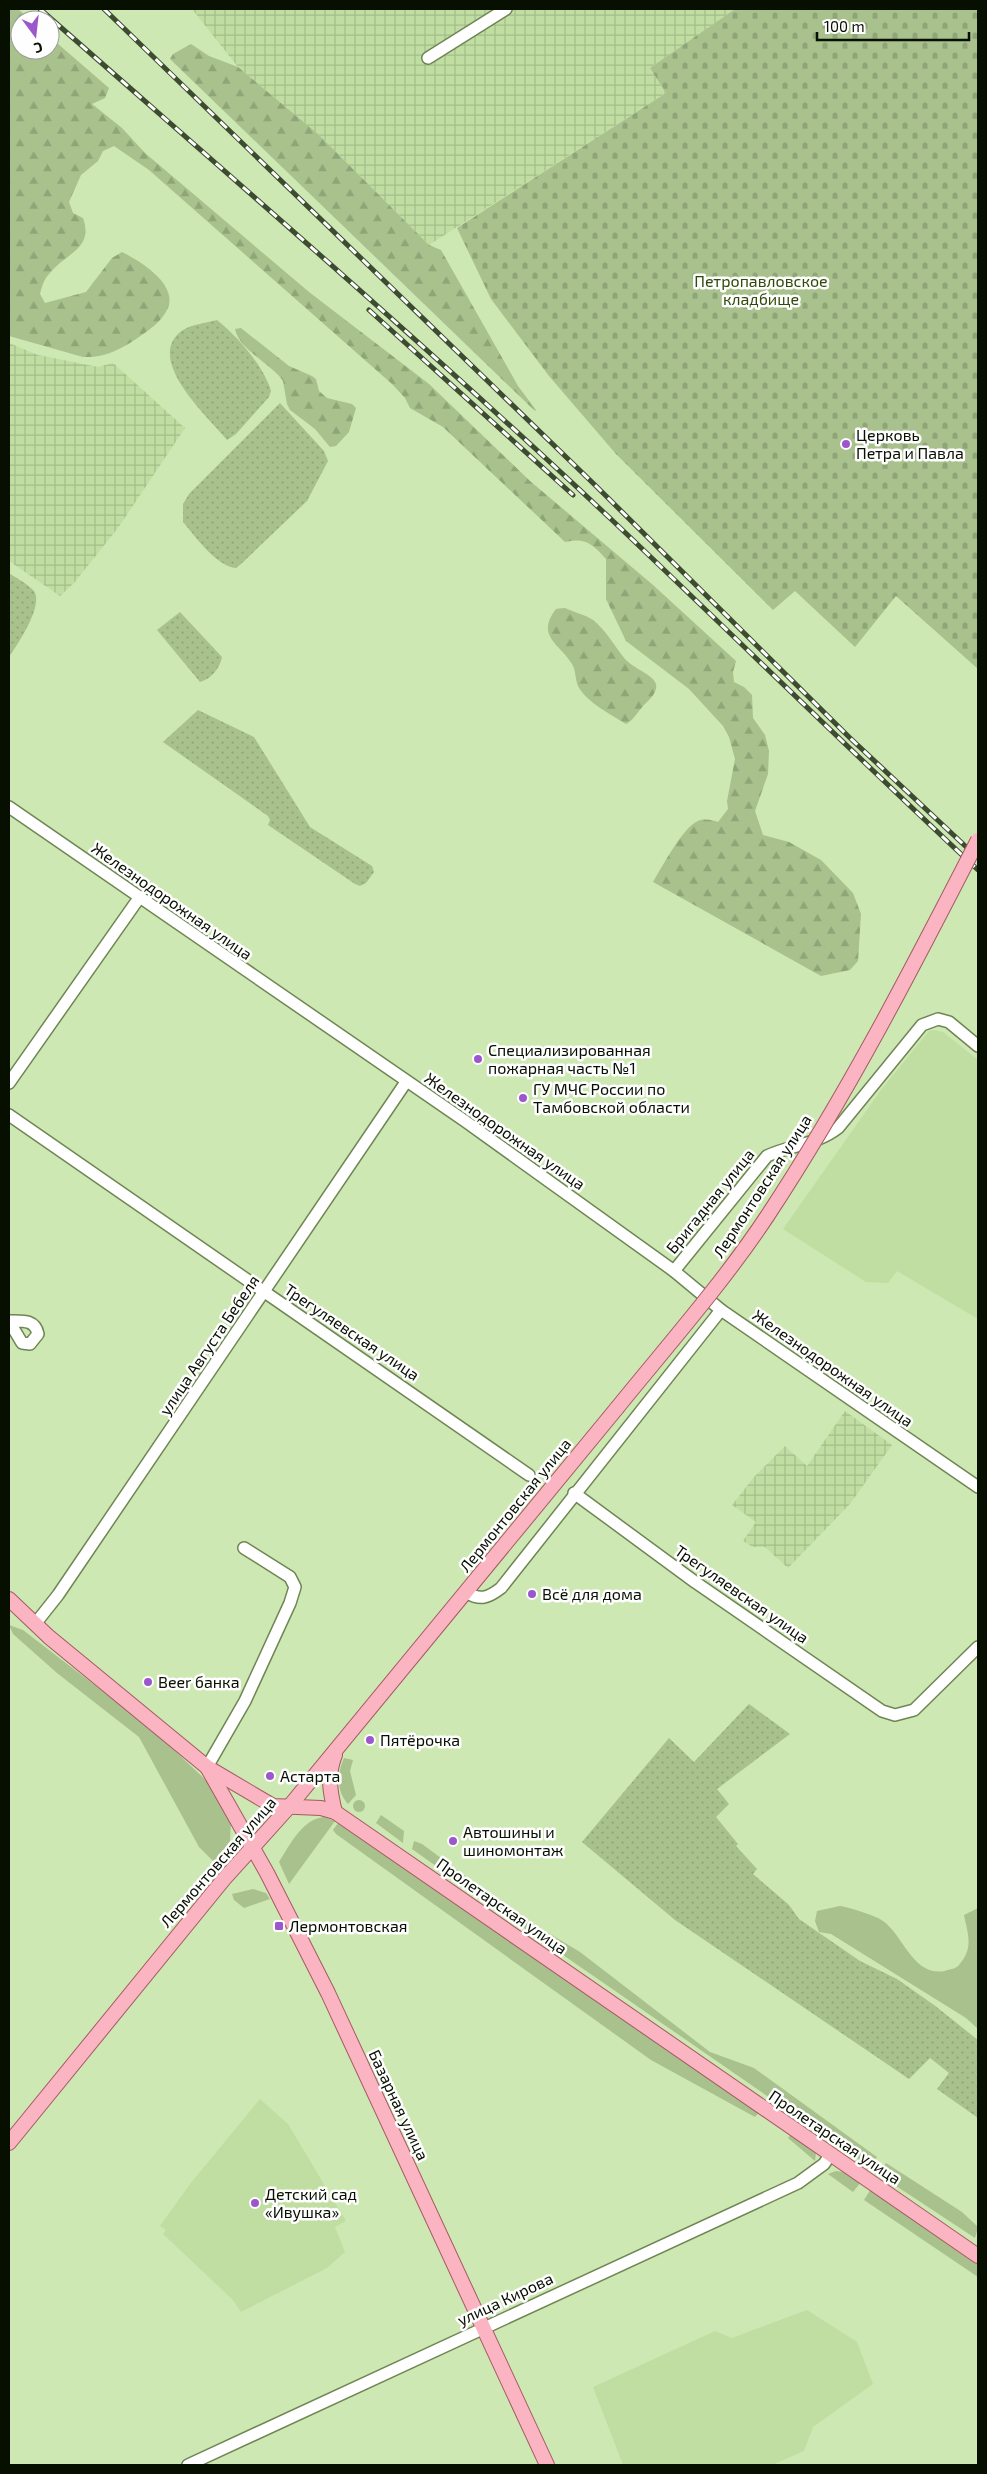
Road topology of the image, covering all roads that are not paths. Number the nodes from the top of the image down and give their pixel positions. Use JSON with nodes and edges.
{"nodes":[{"id":1,"x":506,"y":9,"type":"edge"},
{"id":2,"x":428,"y":58,"type":"dead end"},
{"id":3,"x":9,"y":807,"type":"edge"},
{"id":4,"x":978,"y":840,"type":"edge"},
{"id":5,"x":139,"y":898,"type":"junction"},
{"id":6,"x":978,"y":1046,"type":"edge"},
{"id":7,"x":9,"y":1082,"type":"edge"},
{"id":8,"x":406,"y":1082,"type":"junction"},
{"id":9,"x":9,"y":1115,"type":"edge"},
{"id":10,"x":674,"y":1271,"type":"junction"},
{"id":11,"x":265,"y":1293,"type":"junction"},
{"id":12,"x":721,"y":1310,"type":"junction"},
{"id":13,"x":528,"y":1475,"type":"dead end"},
{"id":14,"x":978,"y":1487,"type":"edge"},
{"id":15,"x":574,"y":1493,"type":"junction"},
{"id":16,"x":244,"y":1548,"type":"dead end"},
{"id":17,"x":466,"y":1592,"type":"junction"},
{"id":18,"x":10,"y":1604,"type":"edge"},
{"id":19,"x":36,"y":1624,"type":"junction"},
{"id":20,"x":978,"y":1647,"type":"edge"},
{"id":21,"x":337,"y":1748,"type":"junction"},
{"id":22,"x":207,"y":1767,"type":"junction"},
{"id":23,"x":288,"y":1808,"type":"junction"},
{"id":24,"x":335,"y":1812,"type":"junction"},
{"id":25,"x":252,"y":1848,"type":"junction"},
{"id":26,"x":9,"y":2143,"type":"edge"},
{"id":27,"x":830,"y":2155,"type":"junction"},
{"id":28,"x":978,"y":2256,"type":"edge"},
{"id":29,"x":483,"y":2327,"type":"junction"},
{"id":30,"x":188,"y":2465,"type":"edge"},
{"id":31,"x":547,"y":2465,"type":"edge"}],
"edges":[{"from":1,"to":2,"type":"street"},
{"from":3,"to":5,"type":"street","name":"Железнодорожная улица"},
{"from":4,"to":17,"type":"main road","name":"Лермонтовская улица","bridge":true},
{"from":5,"to":7,"type":"street"},
{"from":5,"to":8,"type":"street","name":"Железнодорожная улица"},
{"from":6,"to":10,"type":"street","name":"Бригадная улица"},
{"from":8,"to":10,"type":"street","name":"Железнодорожная улица"},
{"from":8,"to":11,"type":"street","name":"улица Августа Бебеля"},
{"from":9,"to":11,"type":"street","name":"Трегуляевская улица"},
{"from":10,"to":12,"type":"street","name":"Железнодорожная улица"},
{"from":11,"to":13,"type":"street","name":"Трегуляевская улица"},
{"from":11,"to":19,"type":"street","name":"улица Августа Бебеля"},
{"from":12,"to":14,"type":"street","name":"Железнодорожная улица"},
{"from":12,"to":15,"type":"street"},
{"from":15,"to":17,"type":"street"},
{"from":15,"to":20,"type":"street","name":"Трегуляевская улица"},
{"from":16,"to":22,"type":"street"},
{"from":17,"to":21,"type":"main road","name":"Лермонтовская улица"},
{"from":18,"to":19,"type":"main road","name":"Пролетарская улица"},
{"from":19,"to":22,"type":"main road","name":"Пролетарская улица"},
{"from":21,"to":23,"type":"main road","name":"Лермонтовская улица"},
{"from":21,"to":24,"type":"main road"},
{"from":22,"to":23,"type":"main road","name":"Пролетарская улица"},
{"from":22,"to":25,"type":"main road","name":"Базарная улица"},
{"from":23,"to":24,"type":"main road","name":"Пролетарская улица"},
{"from":23,"to":25,"type":"main road","name":"Лермонтовская улица"},
{"from":24,"to":27,"type":"main road","name":"Пролетарская улица"},
{"from":25,"to":26,"type":"main road","name":"Лермонтовская улица"},
{"from":25,"to":29,"type":"main road","name":"Базарная улица"},
{"from":27,"to":28,"type":"main road","name":"Пролетарская улица"},
{"from":27,"to":29,"type":"street","name":"улица Кирова"},
{"from":29,"to":30,"type":"street","name":"улица Кирова"},
{"from":29,"to":31,"type":"main road","name":"Базарная улица"}]}
